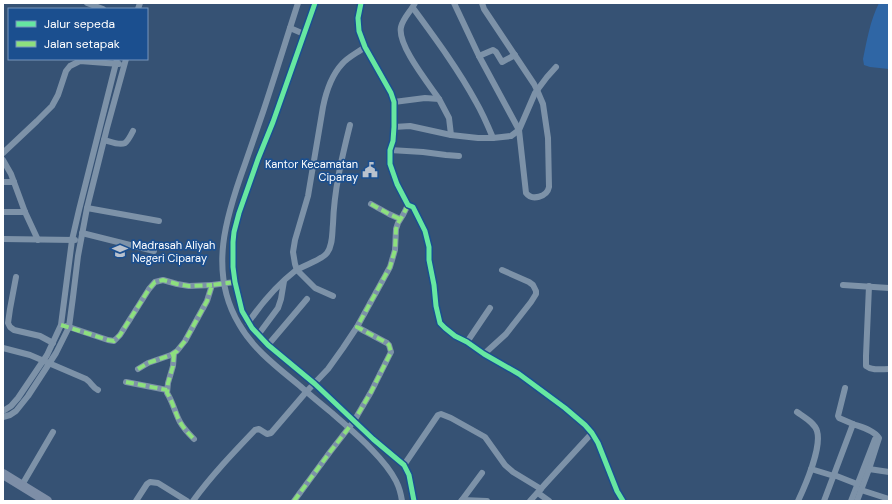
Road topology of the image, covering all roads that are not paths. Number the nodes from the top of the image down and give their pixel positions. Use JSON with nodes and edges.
{"nodes":[{"id":1,"x":87,"y":3,"type":"edge"},
{"id":2,"x":298,"y":3,"type":"edge"},
{"id":3,"x":315,"y":3,"type":"edge"},
{"id":4,"x":361,"y":3,"type":"edge"},
{"id":5,"x":454,"y":3,"type":"edge"},
{"id":6,"x":482,"y":3,"type":"edge"},
{"id":7,"x":414,"y":5,"type":"edge"},
{"id":8,"x":100,"y":8,"type":"edge"},
{"id":9,"x":290,"y":28,"type":"junction"},
{"id":10,"x":303,"y":34,"type":"junction"},
{"id":11,"x":365,"y":47,"type":"junction"},
{"id":12,"x":515,"y":55,"type":"junction"},
{"id":13,"x":479,"y":56,"type":"junction"},
{"id":14,"x":116,"y":62,"type":"edge"},
{"id":15,"x":125,"y":62,"type":"edge"},
{"id":16,"x":556,"y":67,"type":"dead end"},
{"id":17,"x":537,"y":90,"type":"junction"},
{"id":18,"x":439,"y":99,"type":"junction"},
{"id":19,"x":394,"y":102,"type":"junction"},
{"id":20,"x":104,"y":109,"type":"junction"},
{"id":21,"x":111,"y":111,"type":"junction"},
{"id":22,"x":262,"y":118,"type":"junction"},
{"id":23,"x":271,"y":122,"type":"junction"},
{"id":24,"x":350,"y":125,"type":"dead end"},
{"id":25,"x":394,"y":128,"type":"junction"},
{"id":26,"x":520,"y":130,"type":"junction"},
{"id":27,"x":133,"y":131,"type":"dead end"},
{"id":28,"x":451,"y":135,"type":"junction"},
{"id":29,"x":493,"y":138,"type":"junction"},
{"id":30,"x":104,"y":140,"type":"junction"},
{"id":31,"x":390,"y":150,"type":"junction"},
{"id":32,"x":3,"y":153,"type":"edge"},
{"id":33,"x":458,"y":156,"type":"dead end"},
{"id":34,"x":3,"y":160,"type":"edge"},
{"id":35,"x":241,"y":176,"type":"junction"},
{"id":36,"x":250,"y":179,"type":"junction"},
{"id":37,"x":3,"y":182,"type":"edge"},
{"id":38,"x":14,"y":182,"type":"junction"},
{"id":39,"x":371,"y":204,"type":"dead end"},
{"id":40,"x":408,"y":205,"type":"junction"},
{"id":41,"x":87,"y":208,"type":"junction"},
{"id":42,"x":230,"y":211,"type":"junction"},
{"id":43,"x":3,"y":212,"type":"edge"},
{"id":44,"x":25,"y":212,"type":"junction"},
{"id":45,"x":239,"y":213,"type":"junction"},
{"id":46,"x":400,"y":219,"type":"junction"},
{"id":47,"x":159,"y":220,"type":"dead end"},
{"id":48,"x":82,"y":233,"type":"junction"},
{"id":49,"x":3,"y":239,"type":"edge"},
{"id":50,"x":38,"y":240,"type":"junction"},
{"id":51,"x":72,"y":240,"type":"junction"},
{"id":52,"x":80,"y":241,"type":"junction"},
{"id":53,"x":154,"y":251,"type":"dead end"},
{"id":54,"x":297,"y":270,"type":"junction"},
{"id":55,"x":502,"y":270,"type":"dead end"},
{"id":56,"x":16,"y":277,"type":"dead end"},
{"id":57,"x":284,"y":281,"type":"junction"},
{"id":58,"x":229,"y":283,"type":"junction"},
{"id":59,"x":212,"y":285,"type":"junction"},
{"id":60,"x":843,"y":285,"type":"dead end"},
{"id":61,"x":869,"y":286,"type":"junction"},
{"id":62,"x":889,"y":288,"type":"edge"},
{"id":63,"x":333,"y":296,"type":"dead end"},
{"id":64,"x":307,"y":298,"type":"dead end"},
{"id":65,"x":490,"y":308,"type":"dead end"},
{"id":66,"x":248,"y":323,"type":"junction"},
{"id":67,"x":61,"y":325,"type":"junction"},
{"id":68,"x":69,"y":327,"type":"junction"},
{"id":69,"x":357,"y":327,"type":"junction"},
{"id":70,"x":258,"y":335,"type":"junction"},
{"id":71,"x":467,"y":342,"type":"junction"},
{"id":72,"x":53,"y":343,"type":"junction"},
{"id":73,"x":268,"y":345,"type":"junction"},
{"id":74,"x":3,"y":348,"type":"edge"},
{"id":75,"x":174,"y":354,"type":"junction"},
{"id":76,"x":484,"y":354,"type":"junction"},
{"id":77,"x":46,"y":362,"type":"junction"},
{"id":78,"x":138,"y":369,"type":"dead end"},
{"id":79,"x":889,"y":369,"type":"edge"},
{"id":80,"x":126,"y":382,"type":"dead end"},
{"id":81,"x":311,"y":388,"type":"junction"},
{"id":82,"x":845,"y":388,"type":"dead end"},
{"id":83,"x":98,"y":390,"type":"dead end"},
{"id":84,"x":167,"y":390,"type":"junction"},
{"id":85,"x":3,"y":411,"type":"edge"},
{"id":86,"x":797,"y":412,"type":"dead end"},
{"id":87,"x":3,"y":417,"type":"edge"},
{"id":88,"x":853,"y":424,"type":"junction"},
{"id":89,"x":352,"y":425,"type":"junction"},
{"id":90,"x":53,"y":432,"type":"dead end"},
{"id":91,"x":592,"y":434,"type":"junction"},
{"id":92,"x":877,"y":435,"type":"junction"},
{"id":93,"x":194,"y":439,"type":"dead end"},
{"id":94,"x":404,"y":465,"type":"junction"},
{"id":95,"x":811,"y":469,"type":"junction"},
{"id":96,"x":869,"y":469,"type":"junction"},
{"id":97,"x":889,"y":472,"type":"edge"},
{"id":98,"x":482,"y":473,"type":"dead end"},
{"id":99,"x":3,"y":474,"type":"edge"},
{"id":100,"x":834,"y":476,"type":"junction"},
{"id":101,"x":857,"y":484,"type":"junction"},
{"id":102,"x":22,"y":485,"type":"junction"},
{"id":103,"x":861,"y":490,"type":"junction"},
{"id":104,"x":539,"y":491,"type":"junction"},
{"id":105,"x":889,"y":499,"type":"edge"},
{"id":106,"x":462,"y":500,"type":"edge"},
{"id":107,"x":46,"y":501,"type":"edge"},
{"id":108,"x":136,"y":501,"type":"edge"},
{"id":109,"x":187,"y":501,"type":"edge"},
{"id":110,"x":193,"y":501,"type":"edge"},
{"id":111,"x":294,"y":501,"type":"edge"},
{"id":112,"x":402,"y":501,"type":"edge"},
{"id":113,"x":414,"y":501,"type":"edge"},
{"id":114,"x":487,"y":501,"type":"edge"},
{"id":115,"x":530,"y":501,"type":"edge"},
{"id":116,"x":549,"y":501,"type":"edge"},
{"id":117,"x":623,"y":501,"type":"edge"},
{"id":118,"x":798,"y":501,"type":"edge"},
{"id":119,"x":824,"y":501,"type":"edge"},
{"id":120,"x":850,"y":501,"type":"edge"},
{"id":121,"x":857,"y":501,"type":"edge"}],
"edges":[{"from":1,"to":8,"type":"street"},
{"from":2,"to":9,"type":"street"},
{"from":3,"to":10,"type":"street"},
{"from":4,"to":11,"type":"street"},
{"from":5,"to":13,"type":"street"},
{"from":6,"to":12,"type":"street"},
{"from":7,"to":18,"type":"street"},
{"from":7,"to":29,"type":"street"},
{"from":9,"to":10,"type":"street"},
{"from":9,"to":22,"type":"street"},
{"from":10,"to":23,"type":"street"},
{"from":11,"to":19,"type":"street"},
{"from":11,"to":54,"type":"street"},
{"from":12,"to":13,"type":"street"},
{"from":12,"to":17,"type":"street"},
{"from":13,"to":26,"type":"street"},
{"from":14,"to":15,"type":"street"},
{"from":14,"to":20,"type":"street"},
{"from":14,"to":32,"type":"street"},
{"from":15,"to":21,"type":"street"},
{"from":16,"to":17,"type":"street"},
{"from":17,"to":26,"type":"street"},
{"from":17,"to":26,"type":"street"},
{"from":18,"to":19,"type":"street"},
{"from":18,"to":28,"type":"street"},
{"from":19,"to":25,"type":"street"},
{"from":20,"to":21,"type":"street"},
{"from":20,"to":51,"type":"street"},
{"from":21,"to":30,"type":"street"},
{"from":22,"to":23,"type":"street"},
{"from":22,"to":35,"type":"street"},
{"from":23,"to":36,"type":"street"},
{"from":24,"to":54,"type":"street"},
{"from":25,"to":28,"type":"street"},
{"from":25,"to":31,"type":"street"},
{"from":26,"to":29,"type":"street"},
{"from":27,"to":30,"type":"street"},
{"from":28,"to":29,"type":"street"},
{"from":30,"to":41,"type":"street"},
{"from":31,"to":33,"type":"street"},
{"from":31,"to":40,"type":"street"},
{"from":34,"to":38,"type":"street"},
{"from":35,"to":36,"type":"street"},
{"from":35,"to":42,"type":"street"},
{"from":36,"to":45,"type":"street"},
{"from":37,"to":38,"type":"street"},
{"from":38,"to":44,"type":"street"},
{"from":39,"to":46,"type":"street"},
{"from":40,"to":46,"type":"street"},
{"from":40,"to":71,"type":"street"},
{"from":41,"to":47,"type":"street"},
{"from":41,"to":48,"type":"street"},
{"from":42,"to":45,"type":"street"},
{"from":42,"to":58,"type":"street"},
{"from":43,"to":44,"type":"street"},
{"from":44,"to":50,"type":"street"},
{"from":45,"to":58,"type":"street"},
{"from":46,"to":69,"type":"street"},
{"from":48,"to":52,"type":"street"},
{"from":48,"to":53,"type":"street"},
{"from":49,"to":50,"type":"street"},
{"from":50,"to":51,"type":"street"},
{"from":51,"to":52,"type":"street"},
{"from":51,"to":67,"type":"street"},
{"from":52,"to":68,"type":"street"},
{"from":54,"to":57,"type":"street"},
{"from":54,"to":63,"type":"street"},
{"from":55,"to":76,"type":"street"},
{"from":56,"to":72,"type":"street"},
{"from":57,"to":66,"type":"street"},
{"from":57,"to":70,"type":"street"},
{"from":58,"to":59,"type":"street"},
{"from":58,"to":66,"type":"street"},
{"from":58,"to":81,"type":"street"},
{"from":59,"to":68,"type":"street"},
{"from":59,"to":75,"type":"street"},
{"from":60,"to":61,"type":"street"},
{"from":61,"to":62,"type":"street"},
{"from":61,"to":79,"type":"street"},
{"from":64,"to":73,"type":"street"},
{"from":65,"to":71,"type":"street"},
{"from":66,"to":70,"type":"street"},
{"from":67,"to":68,"type":"street"},
{"from":67,"to":72,"type":"street"},
{"from":68,"to":77,"type":"street"},
{"from":69,"to":81,"type":"street"},
{"from":69,"to":89,"type":"street"},
{"from":70,"to":73,"type":"street"},
{"from":71,"to":76,"type":"street"},
{"from":72,"to":77,"type":"street"},
{"from":73,"to":81,"type":"street"},
{"from":74,"to":77,"type":"street"},
{"from":75,"to":78,"type":"street"},
{"from":75,"to":84,"type":"street"},
{"from":76,"to":91,"type":"street"},
{"from":77,"to":83,"type":"street"},
{"from":77,"to":85,"type":"street"},
{"from":77,"to":87,"type":"street"},
{"from":80,"to":84,"type":"street"},
{"from":81,"to":89,"type":"street"},
{"from":81,"to":89,"type":"street"},
{"from":81,"to":110,"type":"street"},
{"from":82,"to":88,"type":"street"},
{"from":84,"to":93,"type":"street"},
{"from":86,"to":95,"type":"street"},
{"from":88,"to":92,"type":"street"},
{"from":88,"to":100,"type":"street"},
{"from":89,"to":94,"type":"street"},
{"from":89,"to":111,"type":"street"},
{"from":89,"to":112,"type":"street"},
{"from":90,"to":102,"type":"street"},
{"from":91,"to":104,"type":"street"},
{"from":91,"to":117,"type":"street"},
{"from":92,"to":96,"type":"street"},
{"from":92,"to":101,"type":"street"},
{"from":94,"to":104,"type":"street"},
{"from":94,"to":113,"type":"street"},
{"from":95,"to":100,"type":"street"},
{"from":95,"to":118,"type":"street"},
{"from":96,"to":97,"type":"street"},
{"from":96,"to":103,"type":"street"},
{"from":98,"to":106,"type":"street"},
{"from":99,"to":102,"type":"main road"},
{"from":100,"to":101,"type":"street"},
{"from":100,"to":119,"type":"street"},
{"from":101,"to":120,"type":"street"},
{"from":102,"to":107,"type":"main road"},
{"from":103,"to":105,"type":"street"},
{"from":103,"to":121,"type":"street"},
{"from":104,"to":115,"type":"street"},
{"from":104,"to":116,"type":"street"},
{"from":106,"to":114,"type":"street"},
{"from":108,"to":109,"type":"street"}]}
